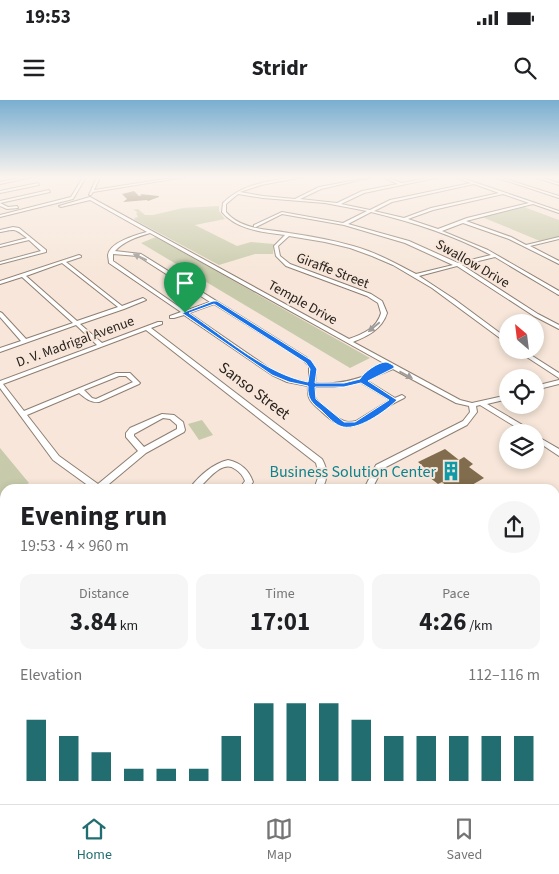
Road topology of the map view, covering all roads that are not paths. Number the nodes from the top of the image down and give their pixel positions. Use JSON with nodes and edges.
{"nodes":[{"id":1,"x":31,"y":210,"type":"edge"},
{"id":2,"x":37,"y":210,"type":"edge"},
{"id":3,"x":42,"y":210,"type":"edge"},
{"id":4,"x":110,"y":210,"type":"edge"},
{"id":5,"x":224,"y":210,"type":"edge"},
{"id":6,"x":364,"y":210,"type":"edge"},
{"id":7,"x":430,"y":210,"type":"edge"},
{"id":8,"x":506,"y":210,"type":"edge"},
{"id":9,"x":370,"y":211,"type":"junction"},
{"id":10,"x":0,"y":218,"type":"edge"},
{"id":11,"x":403,"y":220,"type":"junction"},
{"id":12,"x":462,"y":221,"type":"junction"},
{"id":13,"x":344,"y":224,"type":"junction"},
{"id":14,"x":255,"y":226,"type":"dead end"},
{"id":15,"x":0,"y":231,"type":"edge"},
{"id":16,"x":438,"y":231,"type":"junction"},
{"id":17,"x":152,"y":233,"type":"junction"},
{"id":18,"x":289,"y":234,"type":"junction"},
{"id":19,"x":559,"y":238,"type":"edge"},
{"id":20,"x":29,"y":239,"type":"junction"},
{"id":21,"x":0,"y":246,"type":"edge"},
{"id":22,"x":526,"y":246,"type":"junction"},
{"id":23,"x":111,"y":252,"type":"junction"},
{"id":24,"x":79,"y":256,"type":"dead end"},
{"id":25,"x":494,"y":256,"type":"junction"},
{"id":26,"x":62,"y":262,"type":"junction"},
{"id":27,"x":0,"y":263,"type":"edge"},
{"id":28,"x":559,"y":263,"type":"edge"},
{"id":29,"x":458,"y":265,"type":"junction"},
{"id":30,"x":22,"y":275,"type":"junction"},
{"id":31,"x":418,"y":276,"type":"junction"},
{"id":32,"x":0,"y":283,"type":"edge"},
{"id":33,"x":559,"y":293,"type":"edge"},
{"id":34,"x":143,"y":300,"type":"dead end"},
{"id":35,"x":215,"y":302,"type":"junction"},
{"id":36,"x":122,"y":308,"type":"junction"},
{"id":37,"x":185,"y":313,"type":"junction"},
{"id":38,"x":0,"y":314,"type":"edge"},
{"id":39,"x":172,"y":317,"type":"dead end"},
{"id":40,"x":160,"y":323,"type":"dead end"},
{"id":41,"x":76,"y":324,"type":"junction"},
{"id":42,"x":559,"y":327,"type":"edge"},
{"id":43,"x":147,"y":328,"type":"junction"},
{"id":44,"x":499,"y":335,"type":"edge"},
{"id":45,"x":26,"y":341,"type":"junction"},
{"id":46,"x":348,"y":342,"type":"junction"},
{"id":47,"x":101,"y":345,"type":"junction"},
{"id":48,"x":0,"y":350,"type":"edge"},
{"id":49,"x":533,"y":359,"type":"edge"},
{"id":50,"x":389,"y":365,"type":"junction"},
{"id":51,"x":559,"y":376,"type":"edge"},
{"id":52,"x":362,"y":380,"type":"junction"},
{"id":53,"x":559,"y":382,"type":"edge"},
{"id":54,"x":0,"y":384,"type":"edge"},
{"id":55,"x":311,"y":385,"type":"junction"},
{"id":56,"x":544,"y":386,"type":"edge"},
{"id":57,"x":559,"y":386,"type":"edge"},
{"id":58,"x":80,"y":390,"type":"junction"},
{"id":59,"x":544,"y":390,"type":"edge"},
{"id":60,"x":402,"y":397,"type":"dead end"},
{"id":61,"x":499,"y":399,"type":"edge"},
{"id":62,"x":394,"y":400,"type":"junction"},
{"id":63,"x":482,"y":404,"type":"junction"},
{"id":64,"x":472,"y":405,"type":"junction"},
{"id":65,"x":22,"y":414,"type":"junction"},
{"id":66,"x":515,"y":424,"type":"edge"},
{"id":67,"x":544,"y":443,"type":"edge"},
{"id":68,"x":143,"y":451,"type":"junction"},
{"id":69,"x":559,"y":453,"type":"edge"},
{"id":70,"x":92,"y":484,"type":"edge"},
{"id":71,"x":105,"y":484,"type":"edge"},
{"id":72,"x":198,"y":484,"type":"edge"},
{"id":73,"x":247,"y":484,"type":"edge"},
{"id":74,"x":321,"y":484,"type":"edge"},
{"id":75,"x":370,"y":484,"type":"edge"}],
"edges":[{"from":1,"to":10,"type":"street"},
{"from":2,"to":10,"type":"street"},
{"from":3,"to":10,"type":"street"},
{"from":4,"to":17,"type":"street","name":"Temple Drive"},
{"from":5,"to":18,"type":"street"},
{"from":6,"to":9,"type":"street"},
{"from":7,"to":11,"type":"street"},
{"from":8,"to":12,"type":"street"},
{"from":9,"to":11,"type":"street"},
{"from":9,"to":13,"type":"street"},
{"from":11,"to":16,"type":"street"},
{"from":12,"to":16,"type":"street"},
{"from":12,"to":22,"type":"street"},
{"from":13,"to":14,"type":"street","name":"Swallow Drive"},
{"from":13,"to":29,"type":"street","name":"Swallow Drive"},
{"from":15,"to":20,"type":"street"},
{"from":16,"to":25,"type":"street"},
{"from":17,"to":23,"type":"street"},
{"from":17,"to":46,"type":"street","name":"Temple Drive"},
{"from":18,"to":31,"type":"street"},
{"from":18,"to":46,"type":"street","name":"Giraffe Street","one_way":true},
{"from":19,"to":22,"type":"street"},
{"from":20,"to":21,"type":"street"},
{"from":20,"to":27,"type":"street"},
{"from":22,"to":28,"type":"street"},
{"from":35,"to":23,"type":"street","one_way":true},
{"from":23,"to":37,"type":"street"},
{"from":24,"to":26,"type":"street"},
{"from":25,"to":29,"type":"street"},
{"from":25,"to":33,"type":"street"},
{"from":26,"to":30,"type":"street"},
{"from":26,"to":36,"type":"street"},
{"from":29,"to":31,"type":"street"},
{"from":29,"to":42,"type":"street","name":"Swallow Drive"},
{"from":30,"to":32,"type":"street"},
{"from":30,"to":41,"type":"street"},
{"from":31,"to":44,"type":"street"},
{"from":34,"to":36,"type":"street"},
{"from":35,"to":37,"type":"street"},
{"from":35,"to":55,"type":"street"},
{"from":36,"to":41,"type":"street"},
{"from":37,"to":39,"type":"street"},
{"from":37,"to":55,"type":"street"},
{"from":38,"to":45,"type":"street"},
{"from":40,"to":43,"type":"street","name":"D. V. Madrigal Avenue"},
{"from":41,"to":45,"type":"street"},
{"from":41,"to":47,"type":"street"},
{"from":43,"to":47,"type":"street","name":"D. V. Madrigal Avenue"},
{"from":43,"to":74,"type":"street","name":"Sanso Street"},
{"from":45,"to":48,"type":"street"},
{"from":46,"to":50,"type":"street","name":"Temple Drive"},
{"from":47,"to":54,"type":"street","name":"D. V. Madrigal Avenue"},
{"from":49,"to":51,"type":"street"},
{"from":50,"to":52,"type":"street"},
{"from":50,"to":64,"type":"street","name":"Temple Drive","one_way":true},
{"from":52,"to":55,"type":"street"},
{"from":52,"to":62,"type":"street"},
{"from":53,"to":56,"type":"street"},
{"from":54,"to":65,"type":"street"},
{"from":55,"to":62,"type":"street"},
{"from":57,"to":59,"type":"street"},
{"from":58,"to":58,"type":"street"},
{"from":58,"to":65,"type":"street"},
{"from":60,"to":62,"type":"street"},
{"from":61,"to":63,"type":"street","name":"Temple Drive"},
{"from":63,"to":64,"type":"street","name":"Temple Drive"},
{"from":63,"to":66,"type":"street"},
{"from":64,"to":75,"type":"street"},
{"from":65,"to":70,"type":"street"},
{"from":67,"to":69,"type":"street"},
{"from":68,"to":68,"type":"street"},
{"from":68,"to":71,"type":"street"},
{"from":72,"to":73,"type":"street"}]}
